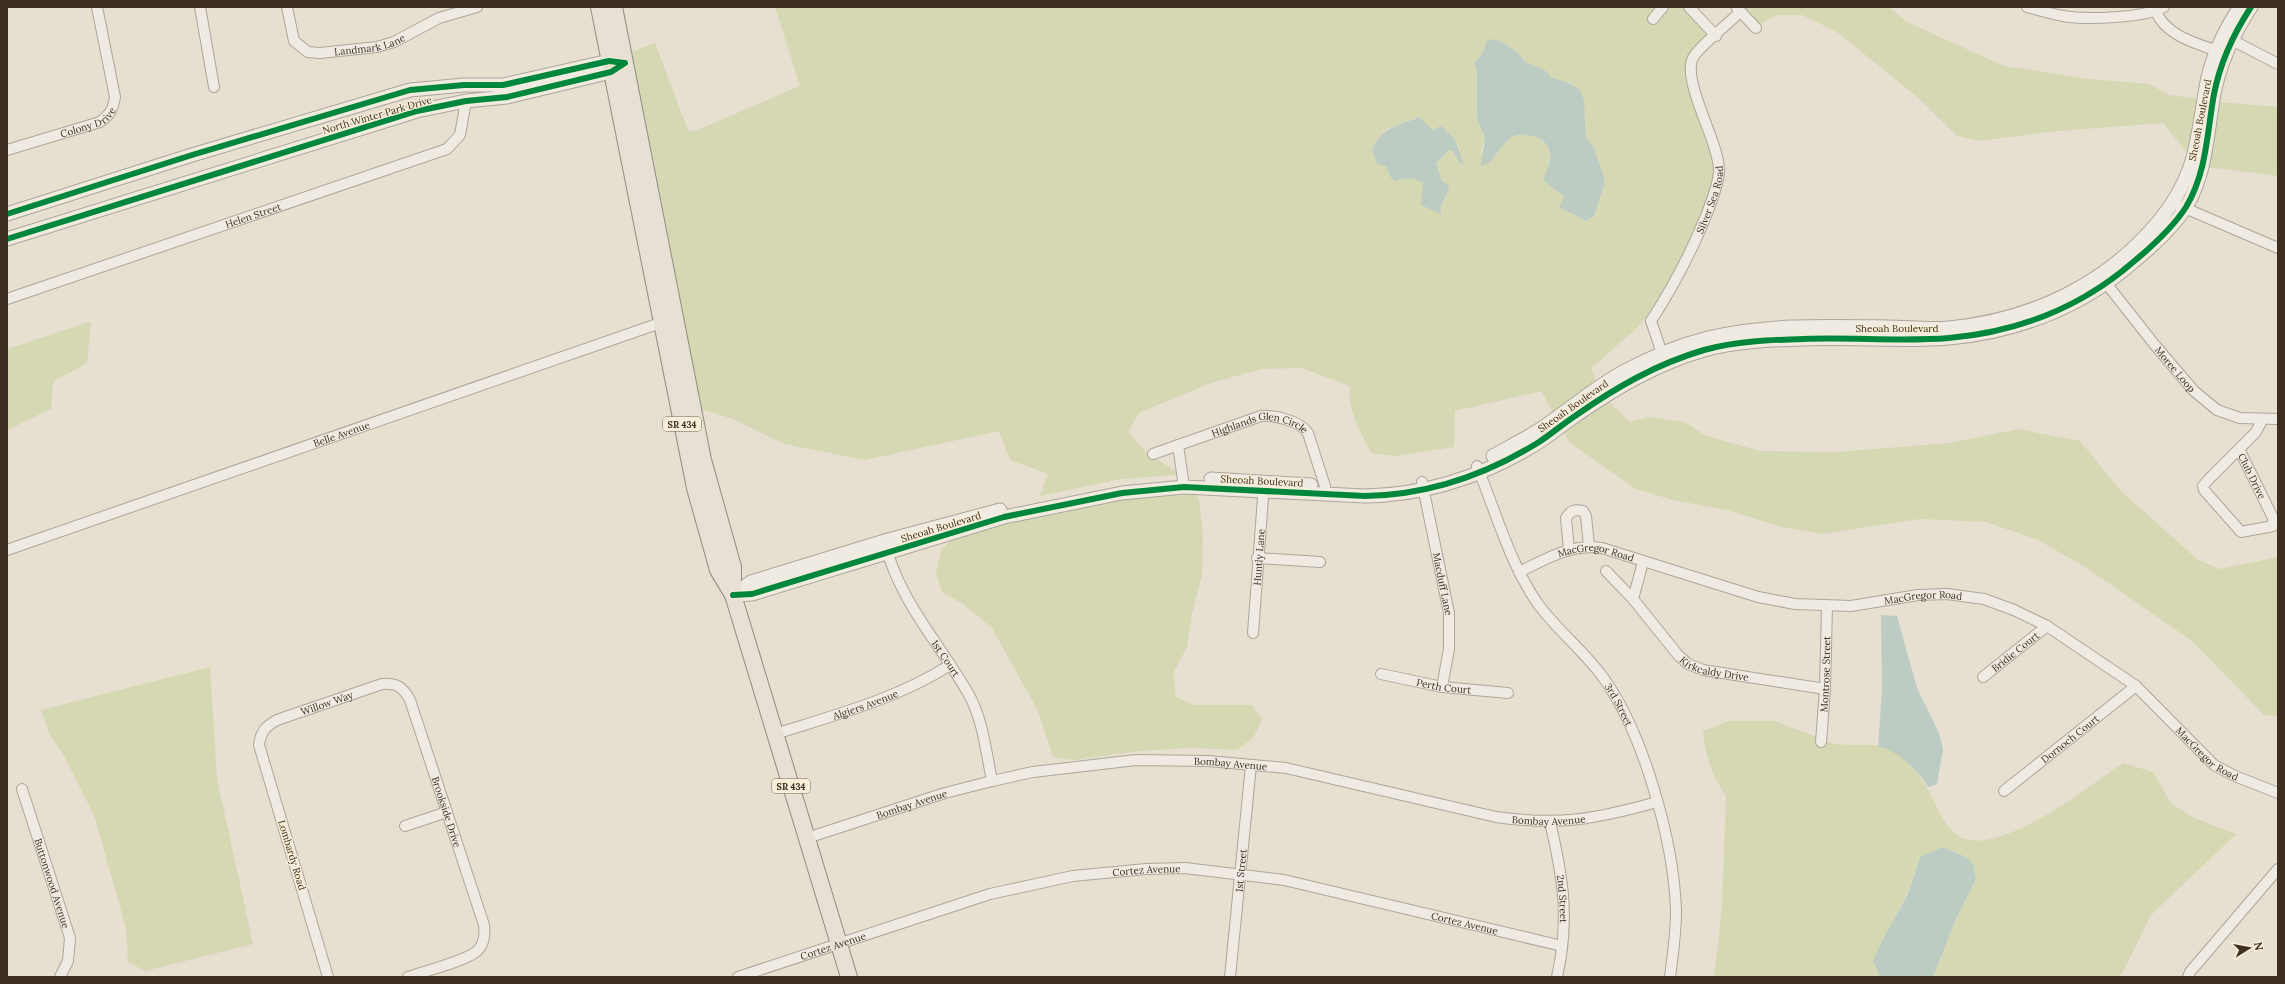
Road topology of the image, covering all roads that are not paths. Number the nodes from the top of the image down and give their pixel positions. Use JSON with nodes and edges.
{"nodes":[{"id":1,"x":97,"y":7,"type":"edge"},
{"id":2,"x":200,"y":7,"type":"edge"},
{"id":3,"x":287,"y":7,"type":"edge"},
{"id":4,"x":477,"y":7,"type":"edge"},
{"id":5,"x":599,"y":7,"type":"edge"},
{"id":6,"x":614,"y":7,"type":"edge"},
{"id":7,"x":1664,"y":7,"type":"edge"},
{"id":8,"x":1689,"y":7,"type":"edge"},
{"id":9,"x":2027,"y":7,"type":"edge"},
{"id":10,"x":2240,"y":7,"type":"edge"},
{"id":11,"x":2251,"y":7,"type":"edge"},
{"id":12,"x":2160,"y":9,"type":"edge"},
{"id":13,"x":1738,"y":10,"type":"edge"},
{"id":14,"x":1653,"y":19,"type":"dead end"},
{"id":15,"x":1756,"y":28,"type":"dead end"},
{"id":16,"x":1716,"y":36,"type":"junction"},
{"id":17,"x":2227,"y":38,"type":"junction"},
{"id":18,"x":2221,"y":52,"type":"junction"},
{"id":19,"x":2278,"y":64,"type":"edge"},
{"id":20,"x":615,"y":66,"type":"junction"},
{"id":21,"x":214,"y":87,"type":"dead end"},
{"id":22,"x":466,"y":101,"type":"junction"},
{"id":23,"x":7,"y":150,"type":"edge"},
{"id":24,"x":2180,"y":205,"type":"junction"},
{"id":25,"x":7,"y":214,"type":"edge"},
{"id":26,"x":7,"y":239,"type":"edge"},
{"id":27,"x":647,"y":247,"type":"junction"},
{"id":28,"x":2278,"y":248,"type":"edge"},
{"id":29,"x":667,"y":275,"type":"junction"},
{"id":30,"x":2103,"y":279,"type":"junction"},
{"id":31,"x":7,"y":299,"type":"edge"},
{"id":32,"x":669,"y":320,"type":"junction"},
{"id":33,"x":1664,"y":359,"type":"junction"},
{"id":34,"x":2278,"y":419,"type":"edge"},
{"id":35,"x":2262,"y":420,"type":"junction"},
{"id":36,"x":1178,"y":445,"type":"junction"},
{"id":37,"x":2239,"y":449,"type":"junction"},
{"id":38,"x":1153,"y":454,"type":"dead end"},
{"id":39,"x":1478,"y":469,"type":"junction"},
{"id":40,"x":1184,"y":483,"type":"junction"},
{"id":41,"x":1325,"y":486,"type":"junction"},
{"id":42,"x":1263,"y":487,"type":"junction"},
{"id":43,"x":1423,"y":487,"type":"junction"},
{"id":44,"x":884,"y":541,"type":"junction"},
{"id":45,"x":1589,"y":546,"type":"junction"},
{"id":46,"x":7,"y":550,"type":"edge"},
{"id":47,"x":1569,"y":550,"type":"junction"},
{"id":48,"x":888,"y":554,"type":"junction"},
{"id":49,"x":1257,"y":558,"type":"junction"},
{"id":50,"x":1320,"y":562,"type":"dead end"},
{"id":51,"x":1643,"y":562,"type":"junction"},
{"id":52,"x":1519,"y":572,"type":"junction"},
{"id":53,"x":1606,"y":572,"type":"dead end"},
{"id":54,"x":733,"y":595,"type":"junction"},
{"id":55,"x":1633,"y":599,"type":"junction"},
{"id":56,"x":1827,"y":606,"type":"junction"},
{"id":57,"x":2047,"y":626,"type":"junction"},
{"id":58,"x":1253,"y":633,"type":"dead end"},
{"id":59,"x":950,"y":665,"type":"junction"},
{"id":60,"x":1382,"y":674,"type":"dead end"},
{"id":61,"x":1983,"y":677,"type":"dead end"},
{"id":62,"x":398,"y":685,"type":"joint"},
{"id":63,"x":2136,"y":686,"type":"junction"},
{"id":64,"x":1442,"y":687,"type":"junction"},
{"id":65,"x":1825,"y":689,"type":"junction"},
{"id":66,"x":1508,"y":693,"type":"dead end"},
{"id":67,"x":260,"y":733,"type":"joint"},
{"id":68,"x":775,"y":734,"type":"junction"},
{"id":69,"x":1821,"y":742,"type":"dead end"},
{"id":70,"x":1251,"y":765,"type":"junction"},
{"id":71,"x":992,"y":781,"type":"junction"},
{"id":72,"x":22,"y":789,"type":"dead end"},
{"id":73,"x":2004,"y":791,"type":"dead end"},
{"id":74,"x":2278,"y":793,"type":"edge"},
{"id":75,"x":1657,"y":802,"type":"junction"},
{"id":76,"x":447,"y":812,"type":"junction"},
{"id":77,"x":1550,"y":822,"type":"junction"},
{"id":78,"x":405,"y":826,"type":"dead end"},
{"id":79,"x":807,"y":838,"type":"junction"},
{"id":80,"x":2278,"y":869,"type":"edge"},
{"id":81,"x":1241,"y":874,"type":"junction"},
{"id":82,"x":839,"y":944,"type":"junction"},
{"id":83,"x":1562,"y":946,"type":"junction"},
{"id":84,"x":60,"y":977,"type":"edge"},
{"id":85,"x":328,"y":977,"type":"edge"},
{"id":86,"x":408,"y":977,"type":"edge"},
{"id":87,"x":738,"y":977,"type":"edge"},
{"id":88,"x":848,"y":977,"type":"edge"},
{"id":89,"x":1230,"y":977,"type":"edge"},
{"id":90,"x":1557,"y":977,"type":"edge"},
{"id":91,"x":1670,"y":977,"type":"edge"},
{"id":92,"x":2188,"y":977,"type":"edge"}],
"edges":[{"from":1,"to":23,"type":"street","name":"Colony Drive"},
{"from":2,"to":21,"type":"street"},
{"from":3,"to":4,"type":"street","name":"Landmark Lane"},
{"from":5,"to":20,"type":"main road","number":"SR 434"},
{"from":6,"to":20,"type":"main road","number":"SR 434"},
{"from":7,"to":14,"type":"street"},
{"from":8,"to":16,"type":"street"},
{"from":9,"to":12,"type":"street"},
{"from":10,"to":17,"type":"street","name":"Sheoah Boulevard"},
{"from":11,"to":17,"type":"street","name":"Sheoah Boulevard"},
{"from":12,"to":18,"type":"street"},
{"from":13,"to":15,"type":"street","name":"Silver Sea Road"},
{"from":13,"to":16,"type":"street","name":"Silver Sea Road"},
{"from":16,"to":33,"type":"street","name":"Silver Sea Road"},
{"from":17,"to":18,"type":"street","name":"Sheoah Boulevard"},
{"from":17,"to":19,"type":"street"},
{"from":18,"to":24,"type":"street","name":"Sheoah Boulevard"},
{"from":20,"to":22,"type":"street","name":"North Winter Park Drive"},
{"from":20,"to":25,"type":"street","name":"North Winter Park Drive"},
{"from":20,"to":27,"type":"main road","number":"SR 434"},
{"from":20,"to":29,"type":"main road","number":"SR 434"},
{"from":22,"to":26,"type":"street","name":"North Winter Park Drive"},
{"from":22,"to":31,"type":"street","name":"Helen Street"},
{"from":24,"to":28,"type":"street"},
{"from":24,"to":30,"type":"street","name":"Sheoah Boulevard"},
{"from":27,"to":29,"type":"main road"},
{"from":27,"to":32,"type":"main road","number":"SR 434"},
{"from":29,"to":32,"type":"main road","number":"SR 434"},
{"from":30,"to":33,"type":"street","name":"Sheoah Boulevard"},
{"from":30,"to":35,"type":"street","name":"Moree Loop"},
{"from":32,"to":46,"type":"street","name":"Belle Avenue"},
{"from":32,"to":54,"type":"main road","number":"SR 434"},
{"from":33,"to":39,"type":"street","name":"Sheoah Boulevard"},
{"from":34,"to":35,"type":"street","name":"Moree Loop"},
{"from":35,"to":37,"type":"street","name":"Club Drive"},
{"from":36,"to":38,"type":"street","name":"Highlands Glen Circle"},
{"from":36,"to":40,"type":"street"},
{"from":36,"to":41,"type":"street","name":"Highlands Glen Circle"},
{"from":37,"to":37,"type":"street","name":"Club Drive"},
{"from":39,"to":43,"type":"street","name":"Sheoah Boulevard"},
{"from":39,"to":52,"type":"street","name":"3rd Street"},
{"from":40,"to":42,"type":"street","name":"Sheoah Boulevard"},
{"from":40,"to":44,"type":"street","name":"Sheoah Boulevard"},
{"from":40,"to":48,"type":"street","name":"Sheoah Boulevard"},
{"from":41,"to":42,"type":"street","name":"Sheoah Boulevard"},
{"from":41,"to":43,"type":"street","name":"Sheoah Boulevard"},
{"from":42,"to":43,"type":"street","name":"Sheoah Boulevard"},
{"from":42,"to":49,"type":"street","name":"Huntly Lane"},
{"from":43,"to":64,"type":"street","name":"Macduff Lane"},
{"from":44,"to":48,"type":"street","name":"1st Court"},
{"from":44,"to":54,"type":"street","name":"Sheoah Boulevard"},
{"from":45,"to":47,"type":"street","name":"MacGregor Road"},
{"from":45,"to":47,"type":"street"},
{"from":45,"to":51,"type":"street","name":"MacGregor Road"},
{"from":47,"to":52,"type":"street","name":"MacGregor Road"},
{"from":48,"to":54,"type":"street","name":"Sheoah Boulevard"},
{"from":48,"to":59,"type":"street","name":"1st Court"},
{"from":49,"to":50,"type":"street"},
{"from":49,"to":58,"type":"street","name":"Huntly Lane"},
{"from":51,"to":55,"type":"street"},
{"from":51,"to":56,"type":"street","name":"MacGregor Road"},
{"from":52,"to":75,"type":"street","name":"3rd Street"},
{"from":53,"to":55,"type":"street","name":"Kirkcaldy Drive"},
{"from":54,"to":68,"type":"main road","number":"SR 434"},
{"from":55,"to":65,"type":"street","name":"Kirkcaldy Drive"},
{"from":56,"to":57,"type":"street","name":"MacGregor Road"},
{"from":56,"to":65,"type":"street","name":"Montrose Street"},
{"from":57,"to":61,"type":"street","name":"Bridie Court"},
{"from":57,"to":63,"type":"street","name":"MacGregor Road"},
{"from":59,"to":68,"type":"street","name":"Algiers Avenue"},
{"from":59,"to":71,"type":"street","name":"1st Court"},
{"from":60,"to":64,"type":"street","name":"Perth Court"},
{"from":62,"to":67,"type":"street","name":"Willow Way"},
{"from":62,"to":76,"type":"street","name":"Brookside Drive"},
{"from":63,"to":73,"type":"street","name":"Dornoch Court"},
{"from":63,"to":74,"type":"street","name":"MacGregor Road"},
{"from":64,"to":66,"type":"street","name":"Perth Court"},
{"from":65,"to":69,"type":"street","name":"Montrose Street"},
{"from":67,"to":85,"type":"street","name":"Lombardy Road"},
{"from":68,"to":79,"type":"main road","number":"SR 434"},
{"from":70,"to":71,"type":"street","name":"Bombay Avenue"},
{"from":70,"to":77,"type":"street","name":"Bombay Avenue"},
{"from":70,"to":81,"type":"street","name":"1st Street"},
{"from":71,"to":79,"type":"street","name":"Bombay Avenue"},
{"from":72,"to":84,"type":"street","name":"Buttonwood Avenue"},
{"from":75,"to":77,"type":"street","name":"Bombay Avenue"},
{"from":75,"to":91,"type":"street","name":"3rd Street"},
{"from":76,"to":78,"type":"street"},
{"from":76,"to":86,"type":"street","name":"Brookside Drive"},
{"from":77,"to":83,"type":"street","name":"2nd Street"},
{"from":79,"to":82,"type":"main road","number":"SR 434"},
{"from":80,"to":92,"type":"street"},
{"from":81,"to":82,"type":"street","name":"Cortez Avenue"},
{"from":81,"to":83,"type":"street","name":"Cortez Avenue"},
{"from":81,"to":89,"type":"street","name":"1st Street"},
{"from":82,"to":87,"type":"street","name":"Cortez Avenue"},
{"from":82,"to":88,"type":"main road","number":"SR 434"},
{"from":83,"to":90,"type":"street","name":"2nd Street"}]}
